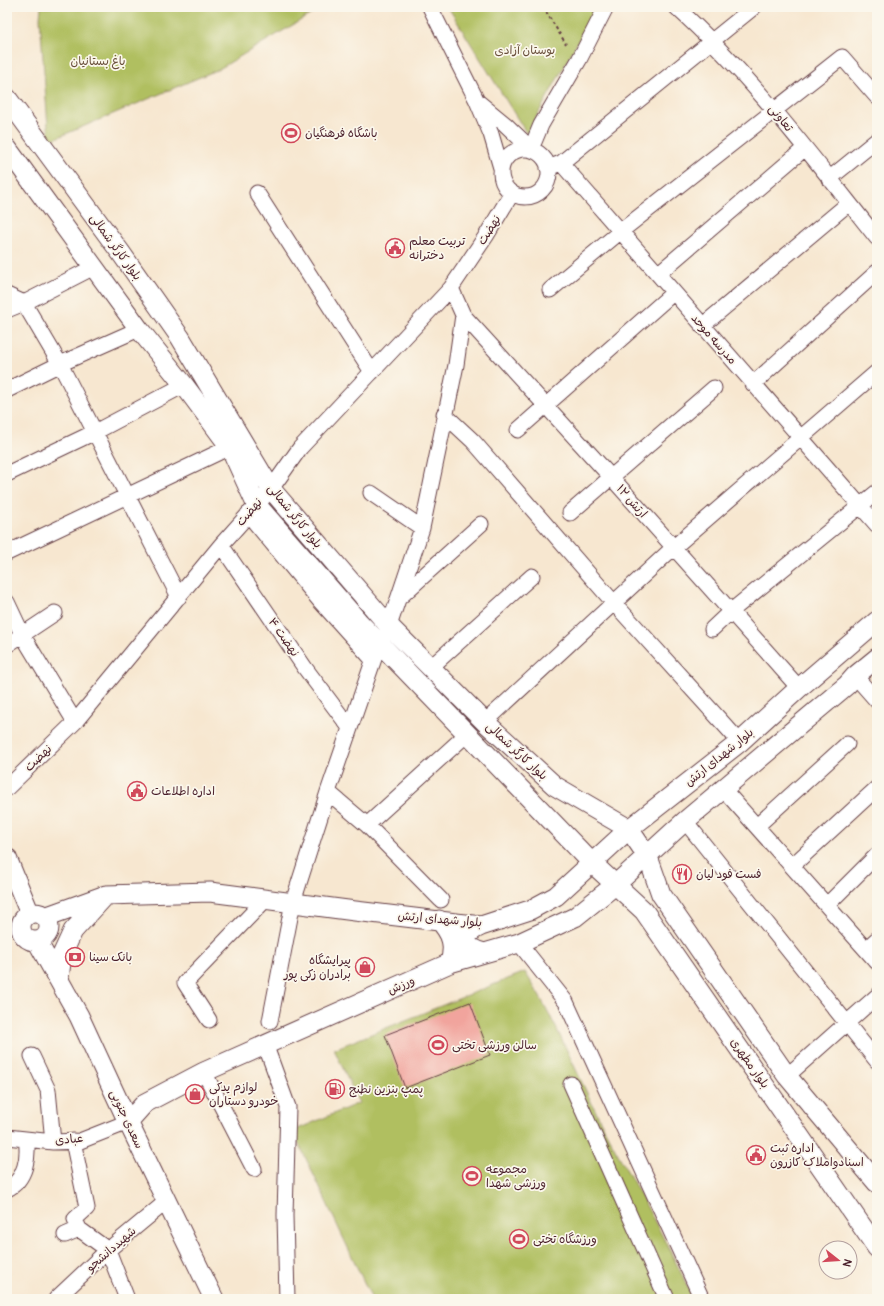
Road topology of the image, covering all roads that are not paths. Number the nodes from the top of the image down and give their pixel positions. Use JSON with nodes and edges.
{"nodes":[{"id":1,"x":430,"y":7,"type":"edge"},
{"id":2,"x":606,"y":7,"type":"edge"},
{"id":3,"x":676,"y":7,"type":"edge"},
{"id":4,"x":754,"y":7,"type":"edge"},
{"id":5,"x":713,"y":40,"type":"junction"},
{"id":6,"x":875,"y":92,"type":"edge"},
{"id":7,"x":7,"y":98,"type":"edge"},
{"id":8,"x":477,"y":101,"type":"junction"},
{"id":9,"x":775,"y":110,"type":"junction"},
{"id":10,"x":877,"y":140,"type":"edge"},
{"id":11,"x":7,"y":148,"type":"edge"},
{"id":12,"x":805,"y":148,"type":"junction"},
{"id":13,"x":530,"y":149,"type":"junction"},
{"id":14,"x":555,"y":165,"type":"junction"},
{"id":15,"x":501,"y":168,"type":"junction"},
{"id":16,"x":830,"y":178,"type":"junction"},
{"id":17,"x":257,"y":193,"type":"dead end"},
{"id":18,"x":512,"y":193,"type":"junction"},
{"id":19,"x":849,"y":203,"type":"junction"},
{"id":20,"x":621,"y":231,"type":"junction"},
{"id":21,"x":877,"y":238,"type":"edge"},
{"id":22,"x":94,"y":266,"type":"junction"},
{"id":23,"x":877,"y":272,"type":"edge"},
{"id":24,"x":658,"y":273,"type":"junction"},
{"id":25,"x":451,"y":288,"type":"junction"},
{"id":26,"x":550,"y":290,"type":"dead end"},
{"id":27,"x":673,"y":292,"type":"junction"},
{"id":28,"x":7,"y":295,"type":"edge"},
{"id":29,"x":24,"y":303,"type":"junction"},
{"id":30,"x":7,"y":310,"type":"edge"},
{"id":31,"x":463,"y":315,"type":"junction"},
{"id":32,"x":702,"y":326,"type":"junction"},
{"id":33,"x":139,"y":329,"type":"junction"},
{"id":34,"x":60,"y":364,"type":"junction"},
{"id":35,"x":372,"y":372,"type":"junction"},
{"id":36,"x":877,"y":372,"type":"edge"},
{"id":37,"x":752,"y":384,"type":"junction"},
{"id":38,"x":184,"y":385,"type":"junction"},
{"id":39,"x":714,"y":388,"type":"dead end"},
{"id":40,"x":7,"y":390,"type":"edge"},
{"id":41,"x":545,"y":406,"type":"junction"},
{"id":42,"x":444,"y":414,"type":"junction"},
{"id":43,"x":518,"y":430,"type":"dead end"},
{"id":44,"x":95,"y":432,"type":"junction"},
{"id":45,"x":799,"y":438,"type":"junction"},
{"id":46,"x":230,"y":447,"type":"junction"},
{"id":47,"x":7,"y":474,"type":"edge"},
{"id":48,"x":611,"y":477,"type":"junction"},
{"id":49,"x":270,"y":489,"type":"junction"},
{"id":50,"x":877,"y":492,"type":"edge"},
{"id":51,"x":371,"y":493,"type":"dead end"},
{"id":52,"x":128,"y":497,"type":"junction"},
{"id":53,"x":860,"y":506,"type":"junction"},
{"id":54,"x":252,"y":509,"type":"junction"},
{"id":55,"x":570,"y":513,"type":"dead end"},
{"id":56,"x":481,"y":524,"type":"dead end"},
{"id":57,"x":877,"y":525,"type":"edge"},
{"id":58,"x":422,"y":528,"type":"junction"},
{"id":59,"x":221,"y":545,"type":"junction"},
{"id":60,"x":673,"y":548,"type":"junction"},
{"id":61,"x":7,"y":553,"type":"edge"},
{"id":62,"x":532,"y":576,"type":"dead end"},
{"id":63,"x":179,"y":597,"type":"junction"},
{"id":64,"x":398,"y":598,"type":"junction"},
{"id":65,"x":7,"y":602,"type":"edge"},
{"id":66,"x":614,"y":603,"type":"junction"},
{"id":67,"x":730,"y":612,"type":"junction"},
{"id":68,"x":56,"y":613,"type":"dead end"},
{"id":69,"x":877,"y":621,"type":"edge"},
{"id":70,"x":389,"y":626,"type":"junction"},
{"id":71,"x":712,"y":629,"type":"dead end"},
{"id":72,"x":22,"y":636,"type":"junction"},
{"id":73,"x":7,"y":645,"type":"edge"},
{"id":74,"x":376,"y":652,"type":"junction"},
{"id":75,"x":877,"y":658,"type":"edge"},
{"id":76,"x":430,"y":668,"type":"junction"},
{"id":77,"x":855,"y":676,"type":"junction"},
{"id":78,"x":799,"y":688,"type":"junction"},
{"id":79,"x":877,"y":701,"type":"edge"},
{"id":80,"x":74,"y":722,"type":"junction"},
{"id":81,"x":485,"y":722,"type":"junction"},
{"id":82,"x":350,"y":728,"type":"junction"},
{"id":83,"x":467,"y":734,"type":"junction"},
{"id":84,"x":740,"y":742,"type":"junction"},
{"id":85,"x":848,"y":744,"type":"dead end"},
{"id":86,"x":7,"y":788,"type":"edge"},
{"id":87,"x":877,"y":788,"type":"edge"},
{"id":88,"x":724,"y":790,"type":"junction"},
{"id":89,"x":328,"y":792,"type":"junction"},
{"id":90,"x":685,"y":821,"type":"junction"},
{"id":91,"x":368,"y":825,"type":"junction"},
{"id":92,"x":757,"y":826,"type":"junction"},
{"id":93,"x":629,"y":829,"type":"junction"},
{"id":94,"x":877,"y":856,"type":"edge"},
{"id":95,"x":648,"y":857,"type":"junction"},
{"id":96,"x":7,"y":858,"type":"edge"},
{"id":97,"x":592,"y":863,"type":"junction"},
{"id":98,"x":792,"y":866,"type":"junction"},
{"id":99,"x":615,"y":885,"type":"junction"},
{"id":100,"x":106,"y":895,"type":"junction"},
{"id":101,"x":266,"y":899,"type":"junction"},
{"id":102,"x":441,"y":900,"type":"dead end"},
{"id":103,"x":293,"y":902,"type":"junction"},
{"id":104,"x":827,"y":905,"type":"junction"},
{"id":105,"x":439,"y":920,"type":"junction"},
{"id":106,"x":26,"y":924,"type":"edge"},
{"id":107,"x":481,"y":926,"type":"junction"},
{"id":108,"x":877,"y":939,"type":"edge"},
{"id":109,"x":37,"y":941,"type":"junction"},
{"id":110,"x":519,"y":943,"type":"junction"},
{"id":111,"x":866,"y":949,"type":"junction"},
{"id":112,"x":484,"y":953,"type":"junction"},
{"id":113,"x":877,"y":962,"type":"edge"},
{"id":114,"x":450,"y":963,"type":"junction"},
{"id":115,"x":59,"y":978,"type":"junction"},
{"id":116,"x":877,"y":996,"type":"edge"},
{"id":117,"x":209,"y":1020,"type":"dead end"},
{"id":118,"x":270,"y":1021,"type":"dead end"},
{"id":119,"x":848,"y":1023,"type":"junction"},
{"id":120,"x":265,"y":1044,"type":"junction"},
{"id":121,"x":32,"y":1056,"type":"dead end"},
{"id":122,"x":877,"y":1061,"type":"edge"},
{"id":123,"x":204,"y":1072,"type":"junction"},
{"id":124,"x":788,"y":1076,"type":"junction"},
{"id":125,"x":571,"y":1084,"type":"dead end"},
{"id":126,"x":114,"y":1090,"type":"junction"},
{"id":127,"x":145,"y":1103,"type":"junction"},
{"id":128,"x":128,"y":1122,"type":"junction"},
{"id":129,"x":7,"y":1136,"type":"edge"},
{"id":130,"x":26,"y":1139,"type":"junction"},
{"id":131,"x":73,"y":1141,"type":"junction"},
{"id":132,"x":53,"y":1142,"type":"junction"},
{"id":133,"x":254,"y":1169,"type":"dead end"},
{"id":134,"x":875,"y":1175,"type":"edge"},
{"id":135,"x":7,"y":1189,"type":"edge"},
{"id":136,"x":167,"y":1201,"type":"junction"},
{"id":137,"x":79,"y":1229,"type":"junction"},
{"id":138,"x":64,"y":1235,"type":"dead end"},
{"id":139,"x":877,"y":1248,"type":"edge"},
{"id":140,"x":108,"y":1250,"type":"junction"},
{"id":141,"x":56,"y":1299,"type":"edge"},
{"id":142,"x":126,"y":1299,"type":"edge"},
{"id":143,"x":214,"y":1299,"type":"edge"},
{"id":144,"x":287,"y":1299,"type":"edge"},
{"id":145,"x":667,"y":1299,"type":"edge"},
{"id":146,"x":702,"y":1299,"type":"edge"}],
"edges":[{"from":1,"to":8,"type":"street"},
{"from":2,"to":13,"type":"street"},
{"from":3,"to":5,"type":"street","name":"تعاونی"},
{"from":4,"to":5,"type":"street"},
{"from":5,"to":9,"type":"street","name":"تعاونی"},
{"from":5,"to":14,"type":"street"},
{"from":6,"to":9,"type":"street"},
{"from":7,"to":49,"type":"main road","name":"بلوار کارگر شمالی"},
{"from":8,"to":13,"type":"street"},
{"from":8,"to":15,"type":"street"},
{"from":9,"to":12,"type":"street","name":"تعاونی"},
{"from":9,"to":20,"type":"street"},
{"from":10,"to":16,"type":"street"},
{"from":11,"to":22,"type":"main road","name":"بلوار کارگر شمالی"},
{"from":12,"to":16,"type":"street","name":"تعاونی"},
{"from":12,"to":24,"type":"street"},
{"from":13,"to":14,"type":"street"},
{"from":13,"to":15,"type":"street"},
{"from":14,"to":18,"type":"street"},
{"from":14,"to":20,"type":"street","name":"مدرسه موحد"},
{"from":15,"to":18,"type":"street"},
{"from":16,"to":19,"type":"street","name":"تعاونی"},
{"from":17,"to":35,"type":"street"},
{"from":18,"to":25,"type":"street","name":"نهضت"},
{"from":19,"to":21,"type":"street","name":"تعاونی"},
{"from":19,"to":32,"type":"street"},
{"from":20,"to":24,"type":"street","name":"مدرسه موحد"},
{"from":20,"to":26,"type":"street"},
{"from":22,"to":29,"type":"street"},
{"from":22,"to":33,"type":"main road","name":"بلوار کارگر شمالی"},
{"from":23,"to":37,"type":"street"},
{"from":24,"to":27,"type":"street","name":"مدرسه موحد"},
{"from":25,"to":31,"type":"street"},
{"from":25,"to":35,"type":"street","name":"نهضت"},
{"from":27,"to":32,"type":"street","name":"مدرسه موحد"},
{"from":27,"to":41,"type":"street"},
{"from":28,"to":29,"type":"street"},
{"from":29,"to":30,"type":"street"},
{"from":29,"to":34,"type":"street"},
{"from":31,"to":41,"type":"street","name":"ارتش ۱۲"},
{"from":31,"to":42,"type":"street"},
{"from":32,"to":37,"type":"street","name":"مدرسه موحد"},
{"from":33,"to":34,"type":"street"},
{"from":33,"to":38,"type":"main road","name":"بلوار کارگر شمالی"},
{"from":34,"to":40,"type":"street"},
{"from":34,"to":44,"type":"street"},
{"from":35,"to":49,"type":"street","name":"نهضت"},
{"from":36,"to":45,"type":"street"},
{"from":37,"to":45,"type":"street","name":"مدرسه موحد"},
{"from":38,"to":44,"type":"street"},
{"from":38,"to":46,"type":"main road","name":"بلوار کارگر شمالی"},
{"from":39,"to":48,"type":"street"},
{"from":41,"to":43,"type":"street"},
{"from":41,"to":48,"type":"street","name":"ارتش ۱۲"},
{"from":42,"to":58,"type":"street"},
{"from":42,"to":66,"type":"street"},
{"from":44,"to":47,"type":"street"},
{"from":44,"to":52,"type":"street"},
{"from":45,"to":53,"type":"street","name":"مدرسه موحد"},
{"from":45,"to":60,"type":"street"},
{"from":46,"to":52,"type":"street"},
{"from":46,"to":54,"type":"main road","name":"بلوار کارگر شمالی"},
{"from":48,"to":55,"type":"street"},
{"from":48,"to":60,"type":"street","name":"ارتش ۱۲"},
{"from":49,"to":54,"type":"street","name":"نهضت"},
{"from":49,"to":70,"type":"main road","name":"بلوار کارگر شمالی"},
{"from":50,"to":53,"type":"street"},
{"from":51,"to":58,"type":"street"},
{"from":52,"to":61,"type":"street"},
{"from":52,"to":63,"type":"street"},
{"from":53,"to":57,"type":"street","name":"مدرسه موحد"},
{"from":53,"to":67,"type":"street"},
{"from":54,"to":59,"type":"street","name":"نهضت"},
{"from":54,"to":74,"type":"main road","name":"بلوار کارگر شمالی"},
{"from":56,"to":64,"type":"street"},
{"from":58,"to":64,"type":"street"},
{"from":59,"to":63,"type":"street","name":"نهضت"},
{"from":59,"to":82,"type":"street","name":"نهضت ۴"},
{"from":60,"to":66,"type":"street"},
{"from":60,"to":67,"type":"street","name":"ارتش ۱۲"},
{"from":62,"to":76,"type":"street"},
{"from":63,"to":80,"type":"street","name":"نهضت"},
{"from":64,"to":70,"type":"street"},
{"from":65,"to":72,"type":"street"},
{"from":66,"to":81,"type":"street"},
{"from":66,"to":84,"type":"street"},
{"from":67,"to":71,"type":"street"},
{"from":67,"to":78,"type":"street","name":"ارتش ۱۲"},
{"from":68,"to":72,"type":"street"},
{"from":69,"to":78,"type":"main road","name":"بلوار شهدای ارتش"},
{"from":70,"to":76,"type":"main road","name":"بلوار کارگر شمالی"},
{"from":72,"to":73,"type":"street"},
{"from":72,"to":80,"type":"street"},
{"from":74,"to":82,"type":"street"},
{"from":74,"to":83,"type":"main road","name":"بلوار کارگر شمالی"},
{"from":75,"to":77,"type":"main road"},
{"from":76,"to":81,"type":"main road","name":"بلوار کارگر شمالی"},
{"from":77,"to":79,"type":"street"},
{"from":77,"to":88,"type":"main road"},
{"from":78,"to":84,"type":"main road","name":"بلوار شهدای ارتش"},
{"from":80,"to":86,"type":"street","name":"نهضت"},
{"from":81,"to":93,"type":"main road","name":"بلوار کارگر شمالی"},
{"from":82,"to":89,"type":"street"},
{"from":83,"to":91,"type":"street"},
{"from":83,"to":97,"type":"main road","name":"بلوار کارگر شمالی"},
{"from":84,"to":93,"type":"main road","name":"بلوار شهدای ارتش"},
{"from":85,"to":92,"type":"street"},
{"from":87,"to":98,"type":"street"},
{"from":88,"to":90,"type":"main road"},
{"from":88,"to":92,"type":"street"},
{"from":89,"to":91,"type":"street"},
{"from":89,"to":103,"type":"street"},
{"from":90,"to":95,"type":"main road"},
{"from":90,"to":119,"type":"street"},
{"from":91,"to":102,"type":"street"},
{"from":92,"to":98,"type":"street"},
{"from":93,"to":95,"type":"main road","name":"بلوار مطهری"},
{"from":93,"to":97,"type":"main road","name":"بلوار شهدای ارتش"},
{"from":94,"to":104,"type":"street"},
{"from":95,"to":99,"type":"main road","name":"ورزش"},
{"from":95,"to":124,"type":"main road","name":"بلوار مطهری"},
{"from":96,"to":106,"type":"main road"},
{"from":97,"to":99,"type":"main road","name":"بلوار کارگر شمالی"},
{"from":97,"to":107,"type":"main road","name":"بلوار شهدای ارتش"},
{"from":98,"to":104,"type":"street"},
{"from":99,"to":110,"type":"main road","name":"ورزش"},
{"from":99,"to":139,"type":"main road","name":"بلوار مطهری"},
{"from":100,"to":101,"type":"main road","name":"بلوار شهدای ارتش"},
{"from":100,"to":106,"type":"main road","name":"بلوار شهدای ارتش"},
{"from":100,"to":115,"type":"main road"},
{"from":101,"to":103,"type":"main road","name":"بلوار شهدای ارتش"},
{"from":101,"to":117,"type":"street"},
{"from":103,"to":105,"type":"main road","name":"بلوار شهدای ارتش"},
{"from":103,"to":118,"type":"street"},
{"from":104,"to":111,"type":"street"},
{"from":105,"to":107,"type":"main road","name":"بلوار شهدای ارتش"},
{"from":105,"to":114,"type":"main road"},
{"from":106,"to":109,"type":"main road"},
{"from":106,"to":109,"type":"main road"},
{"from":107,"to":112,"type":"main road"},
{"from":108,"to":111,"type":"street"},
{"from":109,"to":115,"type":"main road","name":"سعدی جنوبی"},
{"from":110,"to":112,"type":"main road","name":"ورزش"},
{"from":110,"to":146,"type":"street"},
{"from":111,"to":113,"type":"street"},
{"from":112,"to":114,"type":"main road","name":"ورزش"},
{"from":114,"to":120,"type":"main road","name":"ورزش"},
{"from":115,"to":126,"type":"main road","name":"سعدی جنوبی"},
{"from":116,"to":119,"type":"street"},
{"from":119,"to":122,"type":"street"},
{"from":119,"to":124,"type":"street"},
{"from":120,"to":123,"type":"main road","name":"ورزش"},
{"from":120,"to":144,"type":"street"},
{"from":121,"to":132,"type":"street"},
{"from":123,"to":127,"type":"main road","name":"ورزش"},
{"from":123,"to":133,"type":"street"},
{"from":124,"to":134,"type":"main road","name":"بلوار مطهری"},
{"from":125,"to":145,"type":"street"},
{"from":126,"to":127,"type":"main road"},
{"from":126,"to":128,"type":"main road","name":"سعدی جنوبی"},
{"from":127,"to":128,"type":"main road","name":"ورزش"},
{"from":128,"to":131,"type":"street","name":"عبادی"},
{"from":128,"to":136,"type":"main road","name":"سعدی جنوبی"},
{"from":129,"to":130,"type":"street","name":"عبادی"},
{"from":130,"to":132,"type":"street","name":"عبادی"},
{"from":130,"to":135,"type":"street"},
{"from":131,"to":132,"type":"street","name":"عبادی"},
{"from":131,"to":137,"type":"street"},
{"from":136,"to":140,"type":"street","name":"شهیددانشجو"},
{"from":136,"to":143,"type":"main road","name":"سعدی جنوبی"},
{"from":137,"to":138,"type":"street"},
{"from":137,"to":140,"type":"street"},
{"from":140,"to":141,"type":"street","name":"شهیددانشجو"},
{"from":140,"to":142,"type":"street"}]}
